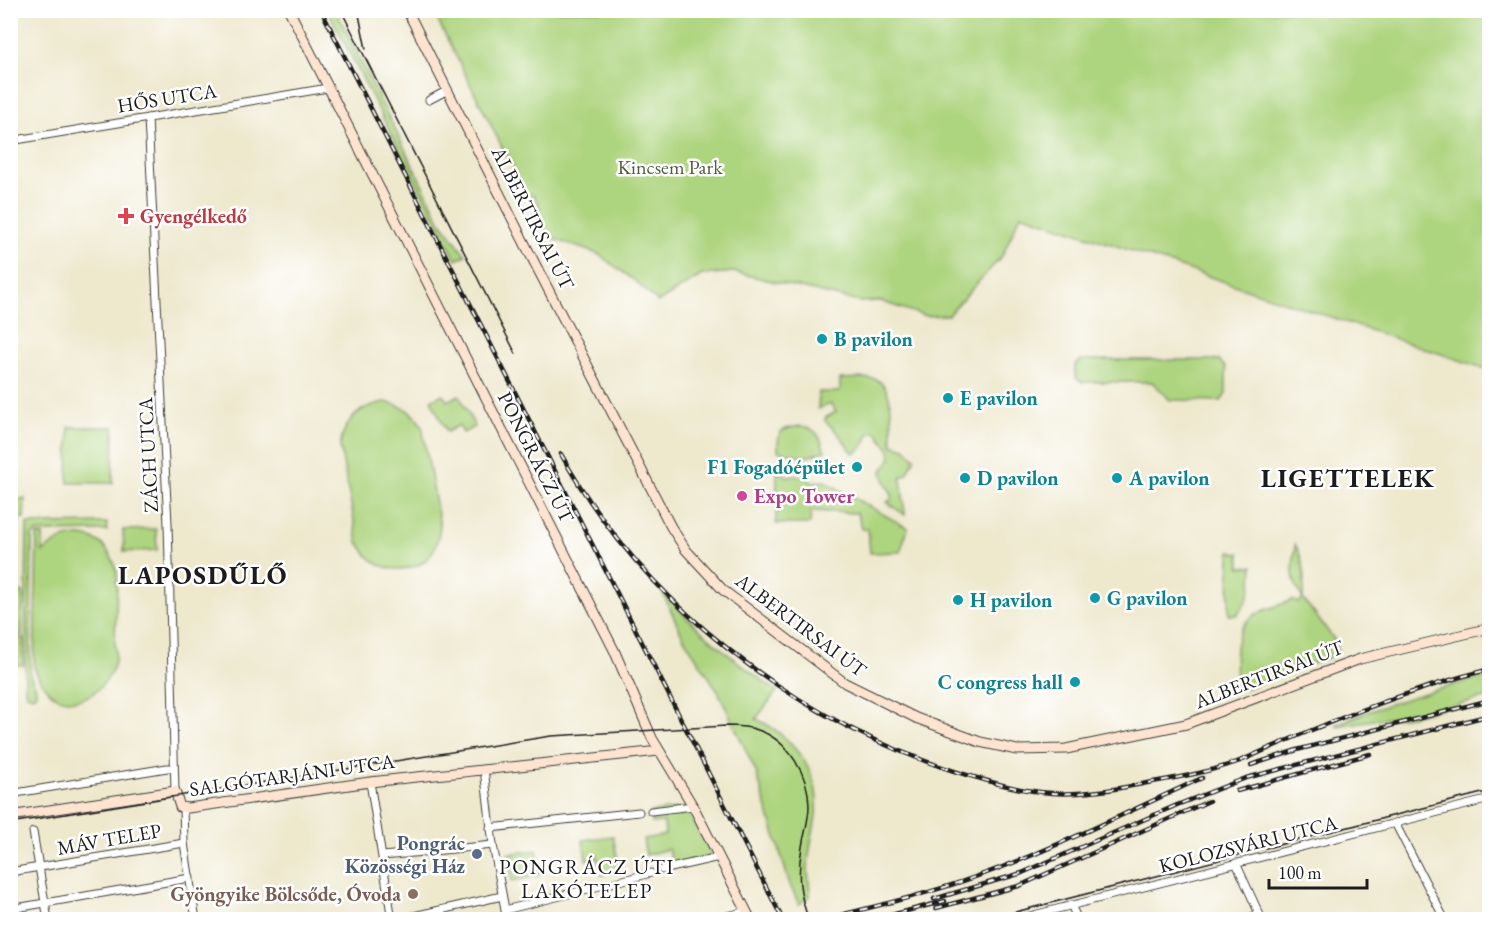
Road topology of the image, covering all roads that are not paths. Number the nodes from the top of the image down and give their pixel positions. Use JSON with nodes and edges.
{"nodes":[{"id":1,"x":289,"y":10,"type":"edge"},
{"id":2,"x":407,"y":10,"type":"edge"},
{"id":3,"x":328,"y":88,"type":"junction"},
{"id":4,"x":448,"y":90,"type":"junction"},
{"id":5,"x":429,"y":100,"type":"dead end"},
{"id":6,"x":148,"y":118,"type":"junction"},
{"id":7,"x":10,"y":141,"type":"edge"},
{"id":8,"x":1490,"y":628,"type":"edge"},
{"id":9,"x":659,"y":751,"type":"junction"},
{"id":10,"x":173,"y":768,"type":"junction"},
{"id":11,"x":484,"y":769,"type":"junction"},
{"id":12,"x":370,"y":782,"type":"junction"},
{"id":13,"x":175,"y":791,"type":"junction"},
{"id":14,"x":10,"y":794,"type":"edge"},
{"id":15,"x":1490,"y":799,"type":"edge"},
{"id":16,"x":693,"y":806,"type":"junction"},
{"id":17,"x":183,"y":808,"type":"junction"},
{"id":18,"x":651,"y":811,"type":"dead end"},
{"id":19,"x":638,"y":812,"type":"dead end"},
{"id":20,"x":10,"y":816,"type":"edge"},
{"id":21,"x":1395,"y":823,"type":"junction"},
{"id":22,"x":490,"y":828,"type":"junction"},
{"id":23,"x":33,"y":832,"type":"dead end"},
{"id":24,"x":184,"y":843,"type":"junction"},
{"id":25,"x":493,"y":845,"type":"junction"},
{"id":26,"x":383,"y":856,"type":"junction"},
{"id":27,"x":719,"y":857,"type":"junction"},
{"id":28,"x":1236,"y":863,"type":"junction"},
{"id":29,"x":39,"y":867,"type":"junction"},
{"id":30,"x":662,"y":870,"type":"dead end"},
{"id":31,"x":10,"y":872,"type":"edge"},
{"id":32,"x":651,"y":873,"type":"dead end"},
{"id":33,"x":190,"y":878,"type":"junction"},
{"id":34,"x":502,"y":896,"type":"junction"},
{"id":35,"x":45,"y":903,"type":"junction"},
{"id":36,"x":1071,"y":905,"type":"junction"},
{"id":37,"x":10,"y":909,"type":"edge"},
{"id":38,"x":505,"y":910,"type":"junction"},
{"id":39,"x":749,"y":915,"type":"edge"},
{"id":40,"x":1260,"y":916,"type":"edge"},
{"id":41,"x":48,"y":920,"type":"edge"},
{"id":42,"x":196,"y":920,"type":"edge"},
{"id":43,"x":394,"y":920,"type":"edge"},
{"id":44,"x":507,"y":920,"type":"edge"},
{"id":45,"x":712,"y":920,"type":"edge"},
{"id":46,"x":1014,"y":920,"type":"edge"},
{"id":47,"x":1078,"y":920,"type":"edge"},
{"id":48,"x":1246,"y":920,"type":"edge"},
{"id":49,"x":1445,"y":920,"type":"edge"}],
"edges":[{"from":1,"to":3,"type":"street","name":"PONGRÁCZ ÚT"},
{"from":2,"to":4,"type":"street","name":"ALBERTIRSAI ÚT"},
{"from":3,"to":6,"type":"street","name":"HŐS UTCA"},
{"from":3,"to":9,"type":"street","name":"PONGRÁCZ ÚT"},
{"from":4,"to":5,"type":"street"},
{"from":4,"to":8,"type":"street","name":"ALBERTIRSAI ÚT"},
{"from":6,"to":7,"type":"street","name":"HŐS UTCA"},
{"from":6,"to":10,"type":"street","name":"ZÁCH UTCA"},
{"from":9,"to":11,"type":"street","name":"SALGÓTARJÁNI UTCA"},
{"from":9,"to":16,"type":"street","name":"PONGRÁCZ ÚT"},
{"from":10,"to":13,"type":"street","name":"ZÁCH UTCA"},
{"from":10,"to":14,"type":"street","name":"SALGÓTARJÁNI UTCA"},
{"from":11,"to":12,"type":"street","name":"SALGÓTARJÁNI UTCA"},
{"from":11,"to":22,"type":"street"},
{"from":12,"to":17,"type":"street","name":"SALGÓTARJÁNI UTCA"},
{"from":12,"to":26,"type":"street"},
{"from":13,"to":17,"type":"street","name":"SALGÓTARJÁNI UTCA"},
{"from":13,"to":20,"type":"street","name":"SALGÓTARJÁNI UTCA"},
{"from":15,"to":21,"type":"street","name":"KOLOZSVÁRI UTCA"},
{"from":16,"to":18,"type":"street"},
{"from":16,"to":27,"type":"street","name":"PONGRÁCZ ÚT"},
{"from":17,"to":24,"type":"street"},
{"from":19,"to":22,"type":"street"},
{"from":21,"to":28,"type":"street","name":"KOLOZSVÁRI UTCA"},
{"from":21,"to":49,"type":"street"},
{"from":22,"to":25,"type":"street"},
{"from":23,"to":29,"type":"street","name":"MÁV TELEP"},
{"from":24,"to":29,"type":"street","name":"MÁV TELEP"},
{"from":24,"to":33,"type":"street"},
{"from":25,"to":26,"type":"street"},
{"from":25,"to":34,"type":"street"},
{"from":26,"to":43,"type":"street"},
{"from":27,"to":30,"type":"street"},
{"from":27,"to":39,"type":"street","name":"PONGRÁCZ ÚT"},
{"from":28,"to":36,"type":"street","name":"KOLOZSVÁRI UTCA"},
{"from":28,"to":40,"type":"street"},
{"from":29,"to":31,"type":"street","name":"MÁV TELEP"},
{"from":29,"to":35,"type":"street","name":"MÁV TELEP"},
{"from":32,"to":38,"type":"street"},
{"from":33,"to":35,"type":"street"},
{"from":33,"to":42,"type":"street"},
{"from":34,"to":38,"type":"street"},
{"from":34,"to":43,"type":"street"},
{"from":35,"to":37,"type":"street"},
{"from":35,"to":41,"type":"street","name":"MÁV TELEP"},
{"from":36,"to":46,"type":"street","name":"KOLOZSVÁRI UTCA"},
{"from":36,"to":47,"type":"street"},
{"from":38,"to":44,"type":"street"},
{"from":39,"to":45,"type":"street"},
{"from":40,"to":48,"type":"street"}]}
